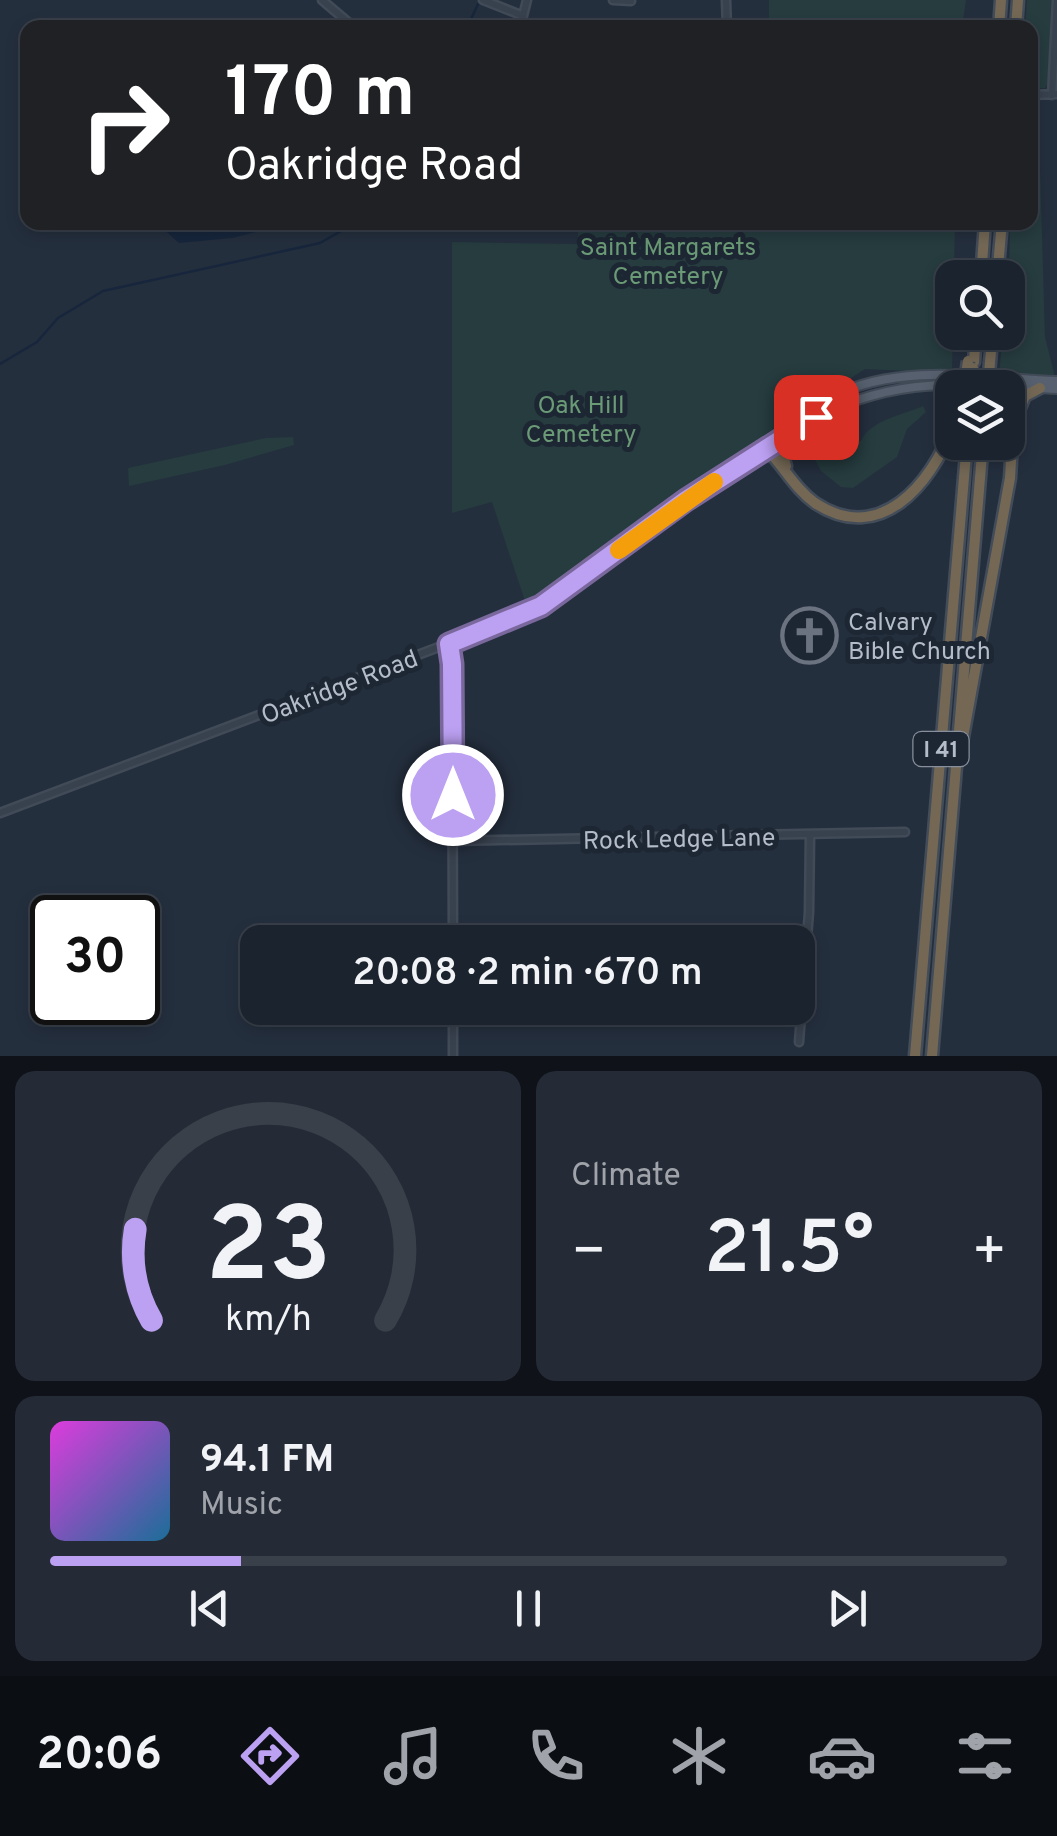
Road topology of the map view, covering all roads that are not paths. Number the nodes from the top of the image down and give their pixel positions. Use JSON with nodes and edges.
{"nodes":[{"id":1,"x":322,"y":0,"type":"edge"},
{"id":2,"x":482,"y":0,"type":"edge"},
{"id":3,"x":528,"y":0,"type":"edge"},
{"id":4,"x":613,"y":0,"type":"edge"},
{"id":5,"x":1057,"y":0,"type":"edge"},
{"id":6,"x":631,"y":1,"type":"edge"},
{"id":7,"x":521,"y":15,"type":"junction"},
{"id":8,"x":345,"y":20,"type":"edge"},
{"id":9,"x":521,"y":20,"type":"edge"},
{"id":10,"x":1054,"y":94,"type":"edge"},
{"id":11,"x":985,"y":230,"type":"edge"},
{"id":12,"x":1001,"y":230,"type":"edge"},
{"id":13,"x":983,"y":260,"type":"edge"},
{"id":14,"x":999,"y":260,"type":"edge"},
{"id":15,"x":972,"y":350,"type":"edge"},
{"id":16,"x":971,"y":362,"type":"junction"},
{"id":17,"x":969,"y":370,"type":"edge"},
{"id":18,"x":971,"y":370,"type":"edge"},
{"id":19,"x":935,"y":376,"type":"edge"},
{"id":20,"x":1057,"y":381,"type":"edge"},
{"id":21,"x":1025,"y":382,"type":"edge"},
{"id":22,"x":935,"y":385,"type":"edge"},
{"id":23,"x":1025,"y":385,"type":"edge"},
{"id":24,"x":1040,"y":388,"type":"junction"},
{"id":25,"x":1057,"y":388,"type":"edge"},
{"id":26,"x":806,"y":422,"type":"junction"},
{"id":27,"x":756,"y":453,"type":"junction"},
{"id":28,"x":939,"y":460,"type":"edge"},
{"id":29,"x":965,"y":460,"type":"edge"},
{"id":30,"x":982,"y":460,"type":"edge"},
{"id":31,"x":1010,"y":460,"type":"edge"},
{"id":32,"x":1010,"y":478,"type":"junction"},
{"id":33,"x":802,"y":492,"type":"junction"},
{"id":34,"x":449,"y":644,"type":"junction"},
{"id":35,"x":959,"y":754,"type":"junction"},
{"id":36,"x":0,"y":813,"type":"edge"},
{"id":37,"x":905,"y":832,"type":"dead end"},
{"id":38,"x":810,"y":835,"type":"junction"},
{"id":39,"x":453,"y":841,"type":"junction"},
{"id":40,"x":453,"y":925,"type":"edge"},
{"id":41,"x":453,"y":1025,"type":"edge"},
{"id":42,"x":799,"y":1042,"type":"dead end"},
{"id":43,"x":454,"y":1056,"type":"edge"},
{"id":44,"x":915,"y":1056,"type":"edge"},
{"id":45,"x":932,"y":1056,"type":"edge"}],
"edges":[{"from":1,"to":8,"type":"street"},
{"from":2,"to":7,"type":"street"},
{"from":3,"to":7,"type":"street"},
{"from":4,"to":6,"type":"street"},
{"from":5,"to":10,"type":"street"},
{"from":7,"to":9,"type":"street"},
{"from":11,"to":13,"type":"highway"},
{"from":12,"to":14,"type":"highway"},
{"from":15,"to":16,"type":"highway"},
{"from":16,"to":17,"type":"highway","bridge":true},
{"from":16,"to":18,"type":"highway","bridge":true},
{"from":19,"to":27,"type":"main road"},
{"from":20,"to":21,"type":"main road"},
{"from":22,"to":26,"type":"main road"},
{"from":23,"to":24,"type":"main road"},
{"from":24,"to":25,"type":"main road"},
{"from":24,"to":32,"type":"highway"},
{"from":26,"to":27,"type":"main road"},
{"from":26,"to":33,"type":"highway"},
{"from":27,"to":33,"type":"highway"},
{"from":27,"to":34,"type":"street","name":"Oakridge Road"},
{"from":28,"to":33,"type":"highway"},
{"from":29,"to":44,"type":"highway","number":"I 41"},
{"from":30,"to":35,"type":"highway","number":"I 41"},
{"from":31,"to":32,"type":"highway"},
{"from":32,"to":35,"type":"highway"},
{"from":34,"to":36,"type":"street","name":"Oakridge Road"},
{"from":34,"to":39,"type":"street"},
{"from":35,"to":45,"type":"highway","number":"I 41"},
{"from":37,"to":38,"type":"street","name":"Rock Ledge Lane"},
{"from":38,"to":39,"type":"street","name":"Rock Ledge Lane"},
{"from":38,"to":42,"type":"street"},
{"from":39,"to":40,"type":"street"},
{"from":41,"to":43,"type":"street"}]}
